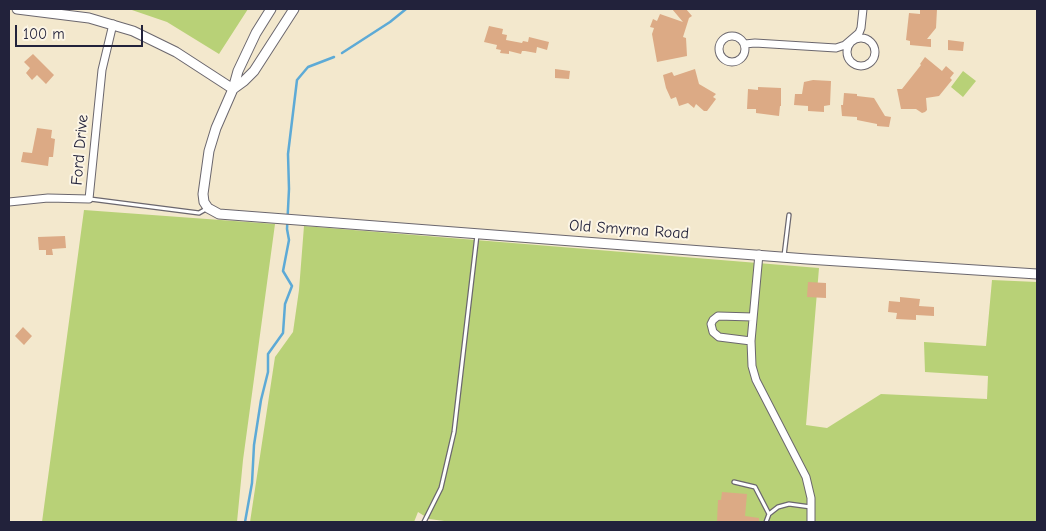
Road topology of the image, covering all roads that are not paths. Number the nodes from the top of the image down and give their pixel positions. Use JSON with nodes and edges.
{"nodes":[{"id":1,"x":17,"y":9,"type":"edge"},
{"id":2,"x":271,"y":9,"type":"edge"},
{"id":3,"x":294,"y":9,"type":"edge"},
{"id":4,"x":863,"y":9,"type":"edge"},
{"id":5,"x":113,"y":24,"type":"junction"},
{"id":6,"x":852,"y":40,"type":"junction"},
{"id":7,"x":745,"y":44,"type":"dead end"},
{"id":8,"x":233,"y":88,"type":"junction"},
{"id":9,"x":89,"y":199,"type":"junction"},
{"id":10,"x":9,"y":202,"type":"edge"},
{"id":11,"x":208,"y":208,"type":"junction"},
{"id":12,"x":789,"y":215,"type":"dead end"},
{"id":13,"x":477,"y":234,"type":"junction"},
{"id":14,"x":759,"y":254,"type":"junction"},
{"id":15,"x":784,"y":256,"type":"junction"},
{"id":16,"x":1037,"y":274,"type":"edge"},
{"id":17,"x":753,"y":318,"type":"junction"},
{"id":18,"x":751,"y":340,"type":"junction"},
{"id":19,"x":734,"y":482,"type":"dead end"},
{"id":20,"x":811,"y":507,"type":"junction"},
{"id":21,"x":769,"y":514,"type":"junction"},
{"id":22,"x":424,"y":522,"type":"edge"},
{"id":23,"x":766,"y":522,"type":"edge"},
{"id":24,"x":811,"y":522,"type":"edge"}],
"edges":[{"from":1,"to":5,"type":"street"},
{"from":2,"to":8,"type":"street"},
{"from":3,"to":8,"type":"street"},
{"from":4,"to":6,"type":"street"},
{"from":5,"to":8,"type":"street"},
{"from":5,"to":9,"type":"street","name":"Ford Drive"},
{"from":6,"to":6,"type":"street"},
{"from":6,"to":7,"type":"street"},
{"from":8,"to":11,"type":"street"},
{"from":9,"to":10,"type":"street","name":"Ford Drive"},
{"from":9,"to":11,"type":"lane"},
{"from":11,"to":13,"type":"street","name":"Old Smyrna Road"},
{"from":12,"to":15,"type":"lane"},
{"from":13,"to":14,"type":"street","name":"Old Smyrna Road"},
{"from":13,"to":22,"type":"lane"},
{"from":14,"to":15,"type":"street","name":"Old Smyrna Road"},
{"from":14,"to":17,"type":"street"},
{"from":15,"to":16,"type":"street","name":"Old Smyrna Road"},
{"from":17,"to":18,"type":"street"},
{"from":17,"to":18,"type":"street"},
{"from":18,"to":20,"type":"street"},
{"from":19,"to":21,"type":"lane"},
{"from":20,"to":21,"type":"lane"},
{"from":20,"to":24,"type":"street"},
{"from":21,"to":23,"type":"lane"}]}
